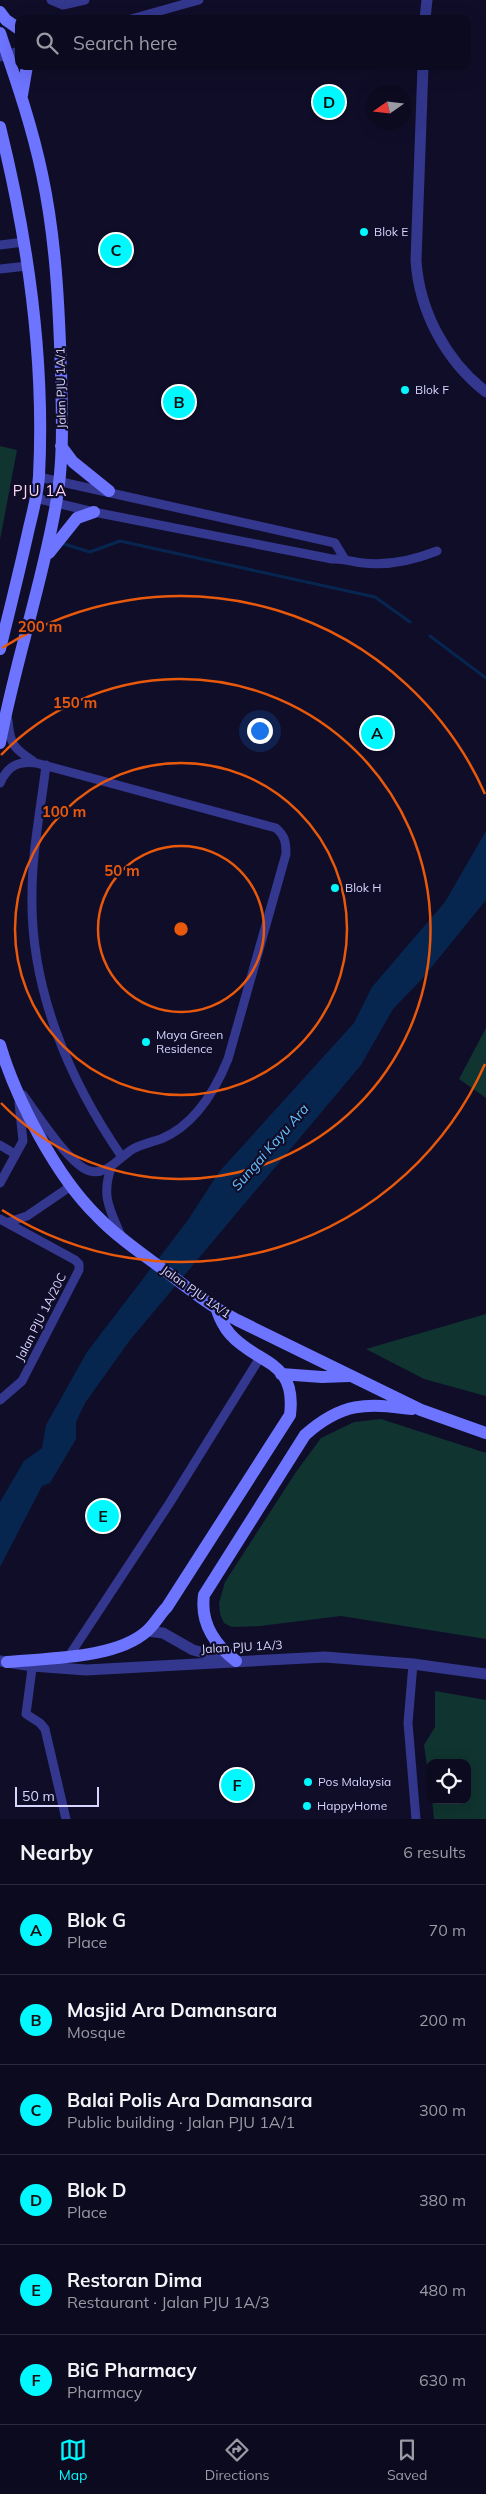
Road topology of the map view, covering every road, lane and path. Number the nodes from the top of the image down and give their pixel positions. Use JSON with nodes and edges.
{"nodes":[{"id":1,"x":51,"y":0,"type":"edge"},
{"id":2,"x":85,"y":0,"type":"edge"},
{"id":3,"x":199,"y":0,"type":"edge"},
{"id":4,"x":427,"y":0,"type":"edge"},
{"id":5,"x":0,"y":12,"type":"edge"},
{"id":6,"x":145,"y":15,"type":"edge"},
{"id":7,"x":425,"y":15,"type":"edge"},
{"id":8,"x":15,"y":26,"type":"edge"},
{"id":9,"x":0,"y":33,"type":"edge"},
{"id":10,"x":9,"y":54,"type":"edge"},
{"id":11,"x":26,"y":70,"type":"edge"},
{"id":12,"x":423,"y":70,"type":"edge"},
{"id":13,"x":22,"y":97,"type":"junction"},
{"id":14,"x":0,"y":127,"type":"edge"},
{"id":15,"x":24,"y":242,"type":"junction"},
{"id":16,"x":0,"y":245,"type":"edge"},
{"id":17,"x":27,"y":266,"type":"junction"},
{"id":18,"x":0,"y":270,"type":"edge"},
{"id":19,"x":486,"y":392,"type":"edge"},
{"id":20,"x":61,"y":446,"type":"junction"},
{"id":21,"x":39,"y":477,"type":"junction"},
{"id":22,"x":59,"y":480,"type":"junction"},
{"id":23,"x":109,"y":491,"type":"junction"},
{"id":24,"x":35,"y":498,"type":"junction"},
{"id":25,"x":56,"y":503,"type":"junction"},
{"id":26,"x":94,"y":512,"type":"junction"},
{"id":27,"x":437,"y":551,"type":"dead end"},
{"id":28,"x":46,"y":556,"type":"junction"},
{"id":29,"x":344,"y":558,"type":"junction"},
{"id":30,"x":0,"y":649,"type":"edge"},
{"id":31,"x":8,"y":702,"type":"junction"},
{"id":32,"x":0,"y":743,"type":"edge"},
{"id":33,"x":36,"y":763,"type":"junction"},
{"id":34,"x":46,"y":765,"type":"junction"},
{"id":35,"x":0,"y":783,"type":"edge"},
{"id":36,"x":0,"y":1045,"type":"edge"},
{"id":37,"x":0,"y":1066,"type":"edge"},
{"id":38,"x":10,"y":1077,"type":"junction"},
{"id":39,"x":18,"y":1095,"type":"junction"},
{"id":40,"x":0,"y":1145,"type":"edge"},
{"id":41,"x":15,"y":1154,"type":"junction"},
{"id":42,"x":122,"y":1157,"type":"junction"},
{"id":43,"x":110,"y":1168,"type":"junction"},
{"id":44,"x":0,"y":1183,"type":"edge"},
{"id":45,"x":71,"y":1186,"type":"junction"},
{"id":46,"x":4,"y":1221,"type":"edge"},
{"id":47,"x":123,"y":1239,"type":"junction"},
{"id":48,"x":215,"y":1308,"type":"junction"},
{"id":49,"x":261,"y":1356,"type":"junction"},
{"id":50,"x":281,"y":1374,"type":"junction"},
{"id":51,"x":351,"y":1376,"type":"junction"},
{"id":52,"x":2,"y":1395,"type":"edge"},
{"id":53,"x":421,"y":1410,"type":"junction"},
{"id":54,"x":486,"y":1433,"type":"edge"},
{"id":55,"x":147,"y":1631,"type":"junction"},
{"id":56,"x":69,"y":1656,"type":"junction"},
{"id":57,"x":236,"y":1661,"type":"junction"},
{"id":58,"x":4,"y":1662,"type":"edge"},
{"id":59,"x":32,"y":1663,"type":"junction"},
{"id":60,"x":413,"y":1664,"type":"junction"},
{"id":61,"x":486,"y":1674,"type":"edge"},
{"id":62,"x":66,"y":1819,"type":"edge"},
{"id":63,"x":416,"y":1819,"type":"edge"}],
"edges":[{"from":1,"to":2,"type":"street"},
{"from":3,"to":6,"type":"street"},
{"from":4,"to":7,"type":"street"},
{"from":5,"to":8,"type":"main road"},
{"from":9,"to":10,"type":"main road","name":"Jalan PJU 1A/1"},
{"from":10,"to":13,"type":"main road","name":"Jalan PJU 1A/1"},
{"from":11,"to":13,"type":"main road"},
{"from":12,"to":19,"type":"street"},
{"from":13,"to":20,"type":"main road","name":"Jalan PJU 1A/1"},
{"from":14,"to":15,"type":"main road","name":"Jalan PJU 1A/1"},
{"from":15,"to":16,"type":"street"},
{"from":15,"to":17,"type":"main road","name":"Jalan PJU 1A/1"},
{"from":17,"to":18,"type":"street"},
{"from":17,"to":21,"type":"main road","name":"Jalan PJU 1A/1"},
{"from":20,"to":22,"type":"main road","name":"Jalan PJU 1A/1"},
{"from":20,"to":23,"type":"main road"},
{"from":21,"to":22,"type":"street"},
{"from":21,"to":24,"type":"main road","name":"Jalan PJU 1A/1"},
{"from":22,"to":23,"type":"street"},
{"from":22,"to":25,"type":"main road","name":"Jalan PJU 1A/1"},
{"from":23,"to":29,"type":"street"},
{"from":24,"to":25,"type":"street"},
{"from":24,"to":30,"type":"main road","name":"Jalan PJU 1A/1"},
{"from":25,"to":26,"type":"street"},
{"from":25,"to":28,"type":"main road","name":"Jalan PJU 1A/1"},
{"from":26,"to":28,"type":"main road"},
{"from":26,"to":29,"type":"street"},
{"from":27,"to":29,"type":"street"},
{"from":28,"to":31,"type":"main road","name":"Jalan PJU 1A/1"},
{"from":31,"to":32,"type":"main road","name":"Jalan PJU 1A/1"},
{"from":31,"to":33,"type":"street"},
{"from":33,"to":34,"type":"street"},
{"from":33,"to":35,"type":"street"},
{"from":34,"to":42,"type":"street"},
{"from":34,"to":42,"type":"street"},
{"from":36,"to":38,"type":"main road","name":"Jalan PJU 1A/1"},
{"from":37,"to":38,"type":"street"},
{"from":38,"to":39,"type":"main road","name":"Jalan PJU 1A/1"},
{"from":38,"to":43,"type":"street"},
{"from":39,"to":41,"type":"street"},
{"from":39,"to":45,"type":"main road","name":"Jalan PJU 1A/1"},
{"from":40,"to":41,"type":"street"},
{"from":41,"to":44,"type":"street"},
{"from":42,"to":43,"type":"street"},
{"from":43,"to":47,"type":"street"},
{"from":45,"to":46,"type":"street"},
{"from":45,"to":47,"type":"main road","name":"Jalan PJU 1A/1"},
{"from":46,"to":52,"type":"street","name":"Jalan PJU 1A/20C"},
{"from":47,"to":48,"type":"main road","name":"Jalan PJU 1A/1"},
{"from":48,"to":49,"type":"main road"},
{"from":48,"to":51,"type":"main road","name":"Jalan PJU 1A/1"},
{"from":49,"to":50,"type":"main road"},
{"from":49,"to":56,"type":"street"},
{"from":50,"to":51,"type":"main road"},
{"from":50,"to":55,"type":"main road"},
{"from":51,"to":53,"type":"main road","name":"Jalan PJU 1A/1"},
{"from":53,"to":54,"type":"main road","name":"Jalan PJU 1A/1"},
{"from":53,"to":57,"type":"main road"},
{"from":55,"to":56,"type":"main road"},
{"from":55,"to":57,"type":"street"},
{"from":56,"to":59,"type":"main road"},
{"from":57,"to":59,"type":"street","name":"Jalan PJU 1A/3"},
{"from":57,"to":60,"type":"street","name":"Jalan PJU 1A/3"},
{"from":58,"to":59,"type":"main road"},
{"from":59,"to":62,"type":"street"},
{"from":60,"to":61,"type":"street","name":"Jalan PJU 1A/3"},
{"from":60,"to":63,"type":"street"}]}
